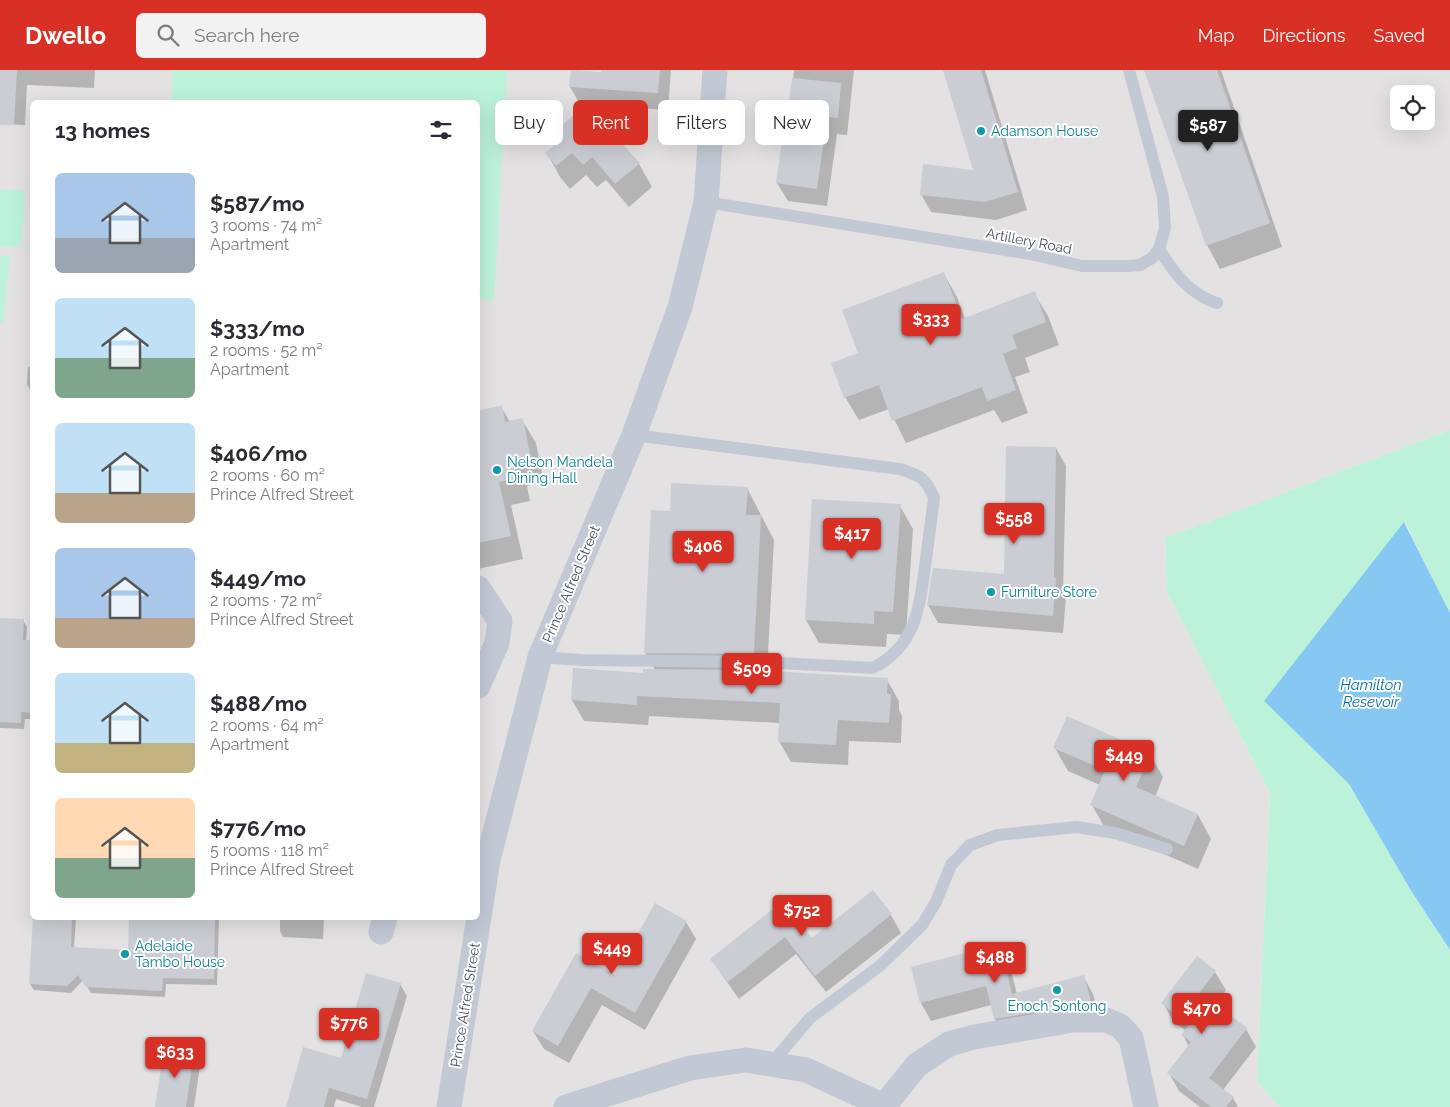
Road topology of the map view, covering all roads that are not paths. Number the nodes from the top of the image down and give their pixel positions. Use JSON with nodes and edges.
{"nodes":[{"id":1,"x":715,"y":70,"type":"edge"},
{"id":2,"x":1128,"y":70,"type":"edge"},
{"id":3,"x":706,"y":202,"type":"junction"},
{"id":4,"x":1158,"y":250,"type":"junction"},
{"id":5,"x":1217,"y":303,"type":"dead end"},
{"id":6,"x":634,"y":435,"type":"junction"},
{"id":7,"x":480,"y":591,"type":"edge"},
{"id":8,"x":540,"y":657,"type":"junction"},
{"id":9,"x":480,"y":681,"type":"edge"},
{"id":10,"x":1167,"y":849,"type":"dead end"},
{"id":11,"x":483,"y":859,"type":"edge"},
{"id":12,"x":480,"y":881,"type":"edge"},
{"id":13,"x":475,"y":920,"type":"edge"},
{"id":14,"x":771,"y":1064,"type":"junction"},
{"id":15,"x":883,"y":1106,"type":"edge"},
{"id":16,"x":449,"y":1107,"type":"edge"},
{"id":17,"x":566,"y":1107,"type":"edge"},
{"id":18,"x":1146,"y":1107,"type":"edge"}],
"edges":[{"from":1,"to":3,"type":"street","name":"Prince Alfred Street"},
{"from":2,"to":4,"type":"lane"},
{"from":3,"to":4,"type":"lane","name":"Artillery Road"},
{"from":3,"to":6,"type":"street","name":"Prince Alfred Street"},
{"from":4,"to":5,"type":"lane"},
{"from":6,"to":8,"type":"street","name":"Prince Alfred Street"},
{"from":6,"to":8,"type":"lane"},
{"from":7,"to":9,"type":"street"},
{"from":8,"to":11,"type":"street","name":"Prince Alfred Street"},
{"from":10,"to":14,"type":"lane"},
{"from":11,"to":12,"type":"street","name":"Prince Alfred Street"},
{"from":13,"to":16,"type":"street","name":"Prince Alfred Street"},
{"from":14,"to":15,"type":"street"},
{"from":14,"to":17,"type":"street"},
{"from":15,"to":18,"type":"street"}]}
